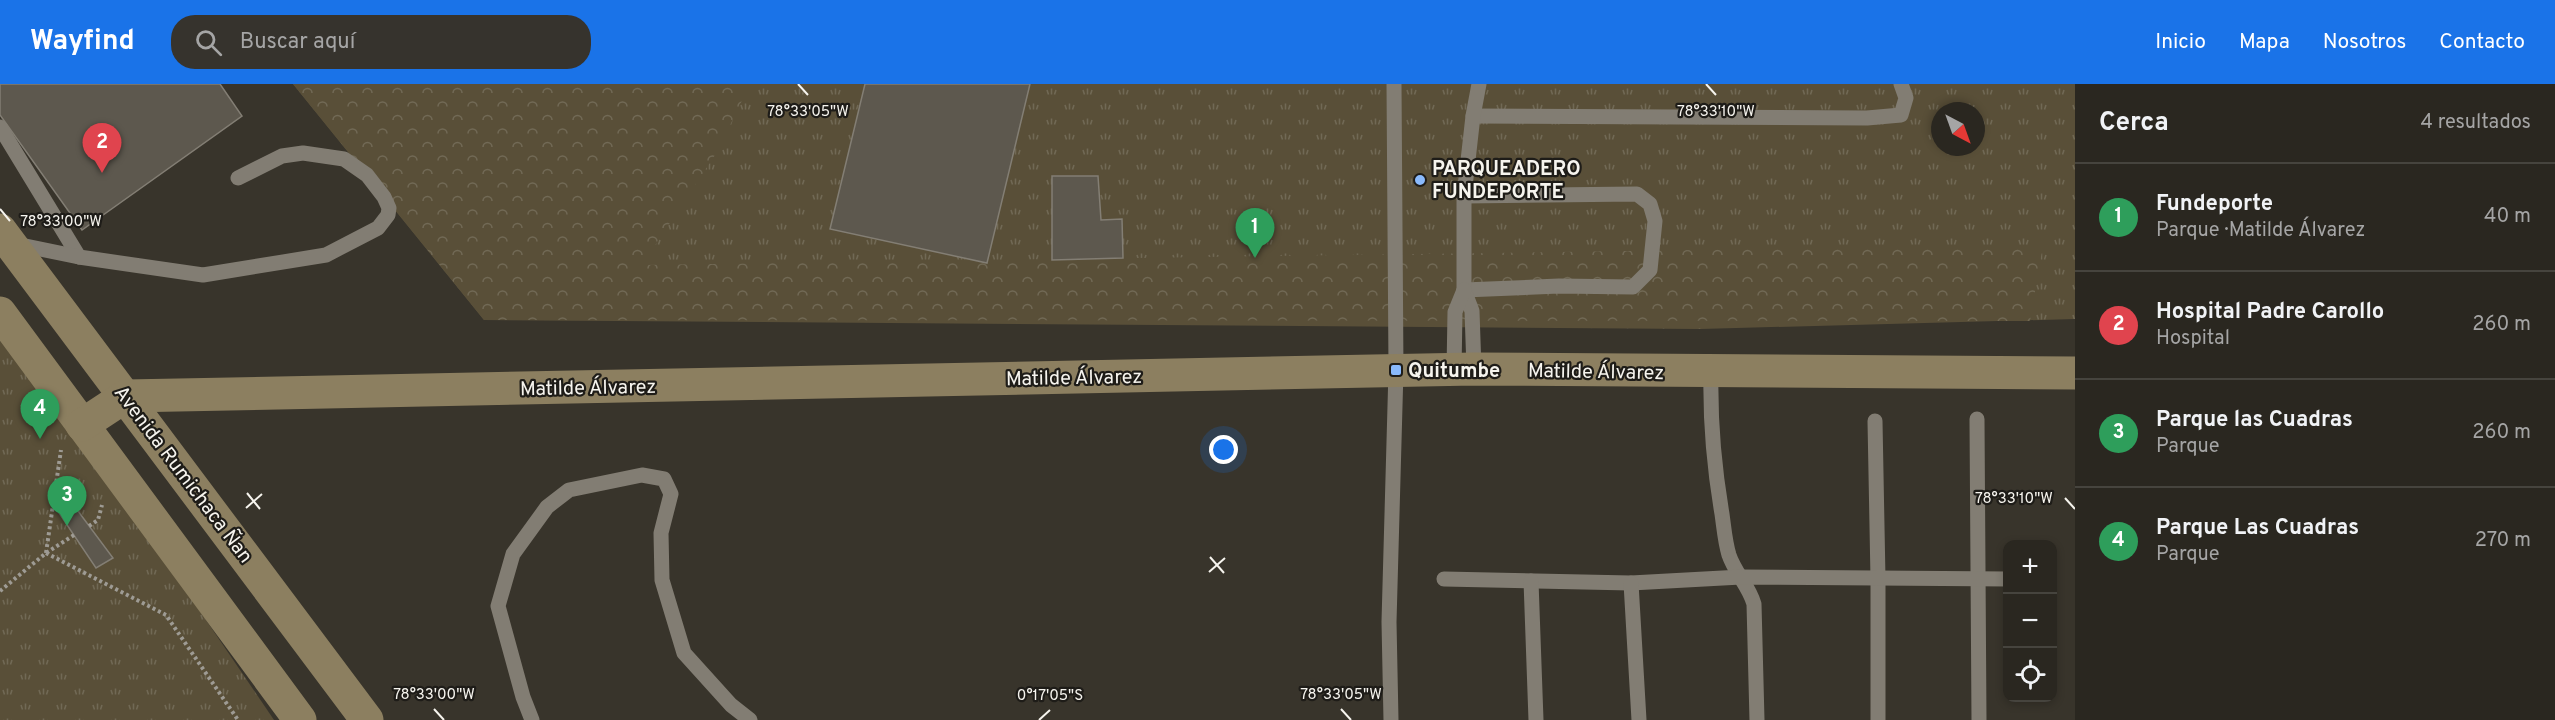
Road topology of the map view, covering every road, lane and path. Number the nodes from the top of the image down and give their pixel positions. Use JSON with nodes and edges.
{"nodes":[{"id":1,"x":1394,"y":84,"type":"edge"},
{"id":2,"x":1479,"y":84,"type":"edge"},
{"id":3,"x":1901,"y":84,"type":"edge"},
{"id":4,"x":1473,"y":116,"type":"junction"},
{"id":5,"x":0,"y":127,"type":"edge"},
{"id":6,"x":238,"y":178,"type":"dead end"},
{"id":7,"x":1464,"y":196,"type":"junction"},
{"id":8,"x":5,"y":236,"type":"edge"},
{"id":9,"x":79,"y":257,"type":"junction"},
{"id":10,"x":1464,"y":290,"type":"junction"},
{"id":11,"x":0,"y":313,"type":"edge"},
{"id":12,"x":1395,"y":370,"type":"junction"},
{"id":13,"x":1464,"y":370,"type":"junction"},
{"id":14,"x":1711,"y":372,"type":"junction"},
{"id":15,"x":2075,"y":373,"type":"edge"},
{"id":16,"x":126,"y":396,"type":"junction"},
{"id":17,"x":1977,"y":419,"type":"dead end"},
{"id":18,"x":1875,"y":421,"type":"dead end"},
{"id":19,"x":72,"y":435,"type":"junction"},
{"id":20,"x":98,"y":520,"type":"dead end"},
{"id":21,"x":89,"y":526,"type":"dead end"},
{"id":22,"x":74,"y":535,"type":"dead end"},
{"id":23,"x":46,"y":553,"type":"junction"},
{"id":24,"x":1741,"y":577,"type":"junction"},
{"id":25,"x":1444,"y":579,"type":"dead end"},
{"id":26,"x":1878,"y":579,"type":"junction"},
{"id":27,"x":1979,"y":579,"type":"junction"},
{"id":28,"x":2003,"y":579,"type":"edge"},
{"id":29,"x":1531,"y":581,"type":"junction"},
{"id":30,"x":1631,"y":584,"type":"junction"},
{"id":31,"x":0,"y":591,"type":"edge"},
{"id":32,"x":238,"y":720,"type":"edge"},
{"id":33,"x":300,"y":720,"type":"edge"},
{"id":34,"x":367,"y":720,"type":"edge"},
{"id":35,"x":532,"y":720,"type":"edge"},
{"id":36,"x":750,"y":720,"type":"edge"},
{"id":37,"x":1391,"y":720,"type":"edge"},
{"id":38,"x":1536,"y":720,"type":"edge"},
{"id":39,"x":1639,"y":720,"type":"edge"},
{"id":40,"x":1757,"y":720,"type":"edge"},
{"id":41,"x":1878,"y":720,"type":"edge"},
{"id":42,"x":1979,"y":720,"type":"edge"}],
"edges":[{"from":1,"to":12,"type":"lane"},
{"from":2,"to":4,"type":"lane"},
{"from":3,"to":4,"type":"lane"},
{"from":4,"to":7,"type":"lane"},
{"from":5,"to":9,"type":"lane"},
{"from":6,"to":9,"type":"lane"},
{"from":7,"to":10,"type":"lane"},
{"from":7,"to":10,"type":"lane"},
{"from":8,"to":9,"type":"lane"},
{"from":8,"to":16,"type":"street","name":"Avenida Rumichaca Ñan"},
{"from":10,"to":13,"type":"lane"},
{"from":11,"to":19,"type":"street"},
{"from":12,"to":13,"type":"street","name":"Matilde Álvarez"},
{"from":12,"to":16,"type":"street","name":"Matilde Álvarez"},
{"from":12,"to":37,"type":"lane"},
{"from":13,"to":14,"type":"street","name":"Matilde Álvarez"},
{"from":14,"to":15,"type":"street","name":"Matilde Álvarez"},
{"from":14,"to":24,"type":"lane"},
{"from":16,"to":19,"type":"street"},
{"from":16,"to":34,"type":"street","name":"Avenida Rumichaca Ñan"},
{"from":17,"to":27,"type":"lane"},
{"from":18,"to":26,"type":"lane"},
{"from":19,"to":23,"type":"path"},
{"from":19,"to":33,"type":"street"},
{"from":20,"to":21,"type":"path"},
{"from":22,"to":23,"type":"path"},
{"from":23,"to":31,"type":"path"},
{"from":23,"to":32,"type":"path"},
{"from":24,"to":26,"type":"lane"},
{"from":24,"to":30,"type":"lane"},
{"from":24,"to":40,"type":"lane"},
{"from":25,"to":29,"type":"lane"},
{"from":26,"to":27,"type":"lane"},
{"from":26,"to":41,"type":"lane"},
{"from":27,"to":28,"type":"lane"},
{"from":27,"to":42,"type":"lane"},
{"from":29,"to":30,"type":"lane"},
{"from":29,"to":38,"type":"lane"},
{"from":30,"to":39,"type":"lane"},
{"from":35,"to":36,"type":"lane"}]}
